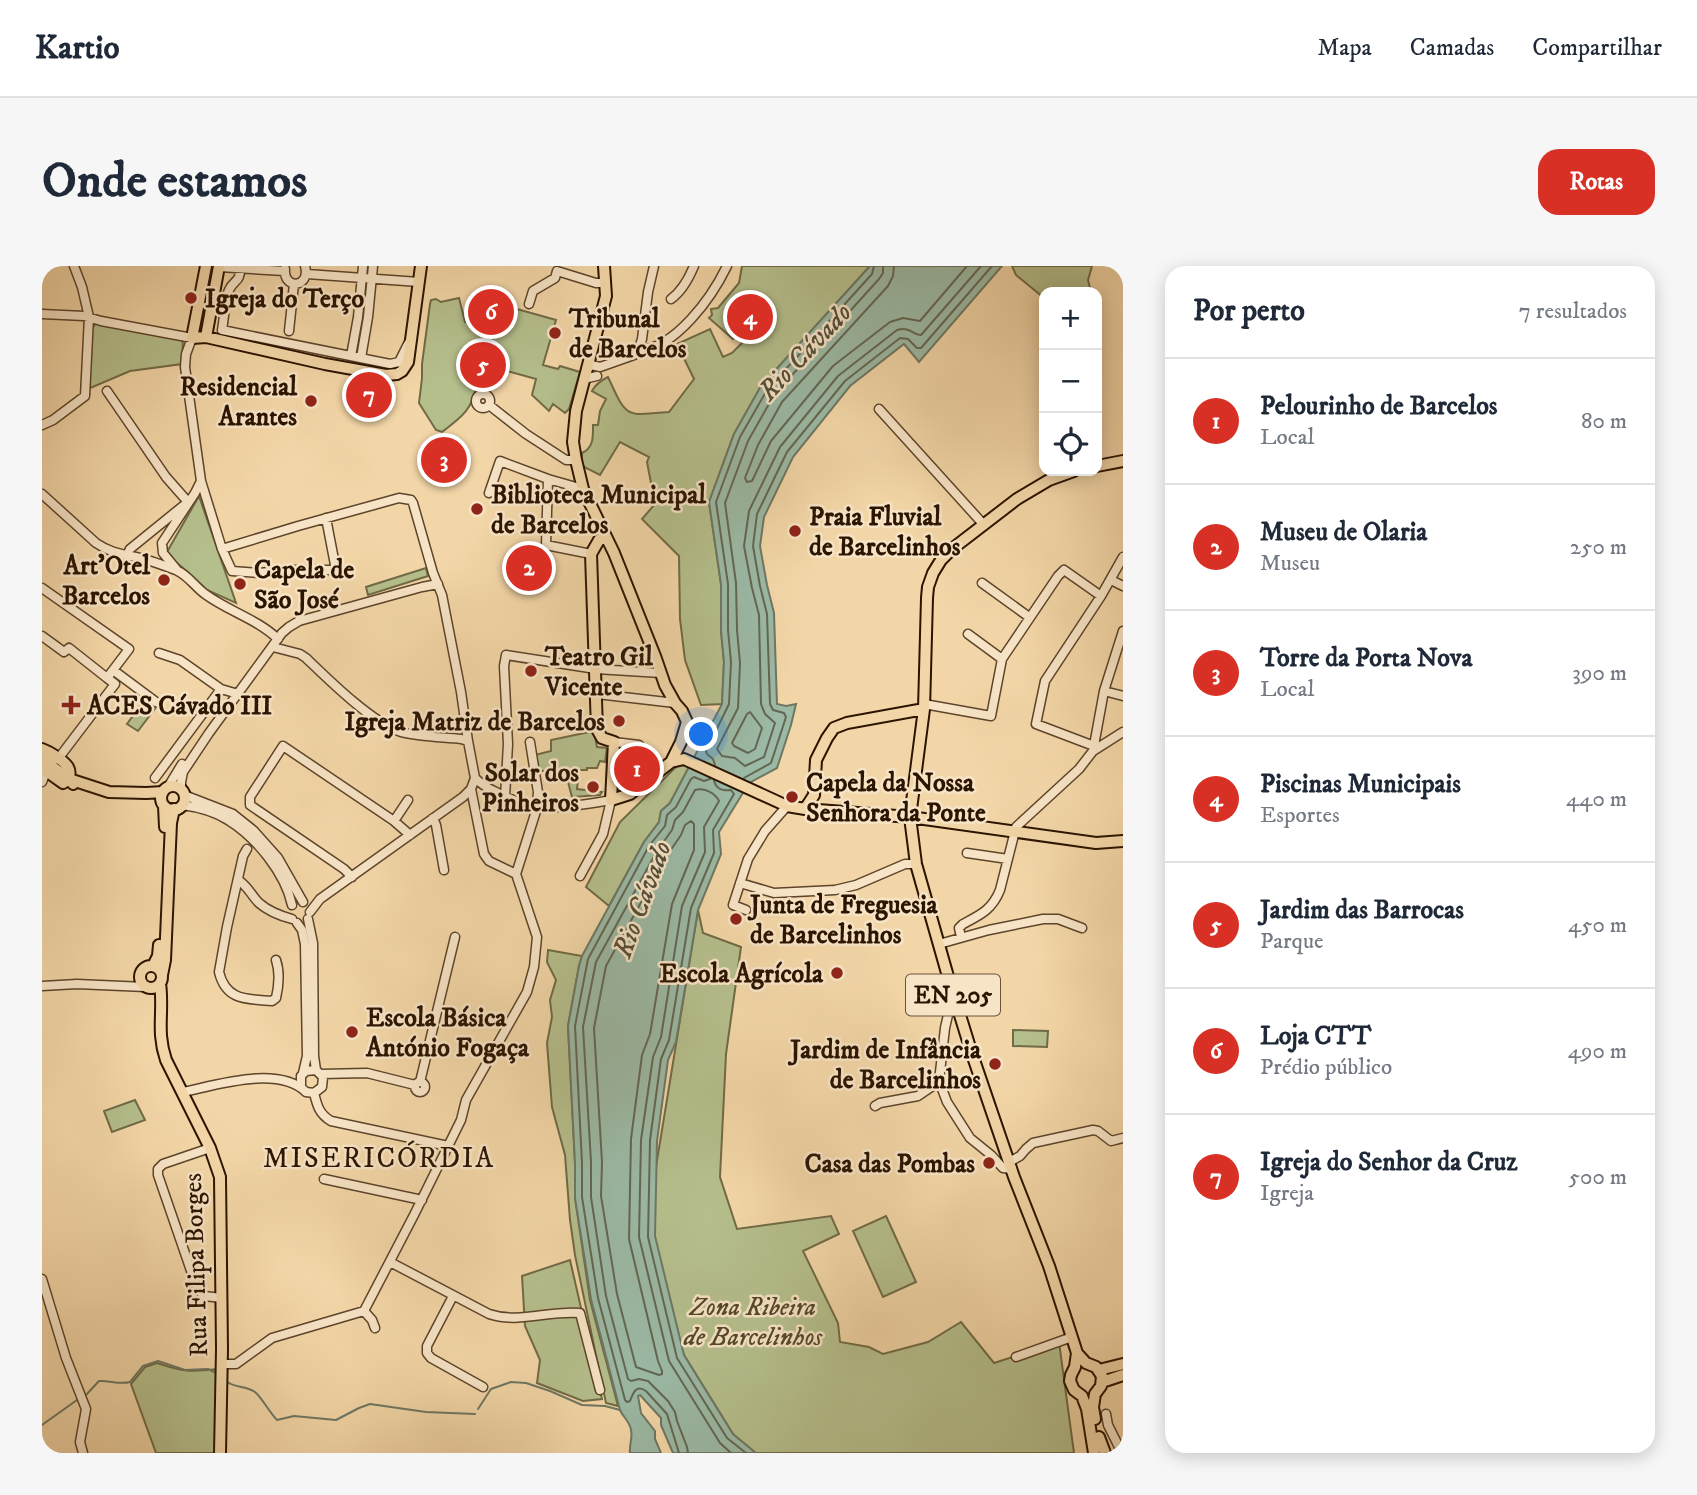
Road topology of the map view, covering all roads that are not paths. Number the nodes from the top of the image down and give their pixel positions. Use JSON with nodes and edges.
{"nodes":[{"id":1,"x":74,"y":266,"type":"edge"},
{"id":2,"x":363,"y":266,"type":"edge"},
{"id":3,"x":373,"y":266,"type":"edge"},
{"id":4,"x":421,"y":266,"type":"edge"},
{"id":5,"x":428,"y":266,"type":"edge"},
{"id":6,"x":604,"y":266,"type":"edge"},
{"id":7,"x":654,"y":266,"type":"edge"},
{"id":8,"x":694,"y":266,"type":"edge"},
{"id":9,"x":727,"y":266,"type":"edge"},
{"id":10,"x":241,"y":267,"type":"edge"},
{"id":11,"x":206,"y":268,"type":"edge"},
{"id":12,"x":285,"y":268,"type":"edge"},
{"id":13,"x":219,"y":269,"type":"edge"},
{"id":14,"x":306,"y":270,"type":"edge"},
{"id":15,"x":362,"y":278,"type":"junction"},
{"id":16,"x":373,"y":279,"type":"junction"},
{"id":17,"x":419,"y":282,"type":"junction"},
{"id":18,"x":606,"y":283,"type":"junction"},
{"id":19,"x":294,"y":284,"type":"junction"},
{"id":20,"x":671,"y":299,"type":"dead end"},
{"id":21,"x":529,"y":304,"type":"dead end"},
{"id":22,"x":42,"y":314,"type":"edge"},
{"id":23,"x":89,"y":317,"type":"junction"},
{"id":24,"x":358,"y":317,"type":"junction"},
{"id":25,"x":368,"y":317,"type":"junction"},
{"id":26,"x":414,"y":324,"type":"junction"},
{"id":27,"x":289,"y":331,"type":"dead end"},
{"id":28,"x":206,"y":337,"type":"junction"},
{"id":29,"x":192,"y":338,"type":"junction"},
{"id":30,"x":638,"y":351,"type":"junction"},
{"id":31,"x":315,"y":355,"type":"junction"},
{"id":32,"x":590,"y":355,"type":"junction"},
{"id":33,"x":351,"y":356,"type":"junction"},
{"id":34,"x":361,"y":358,"type":"junction"},
{"id":35,"x":586,"y":369,"type":"junction"},
{"id":36,"x":598,"y":372,"type":"junction"},
{"id":37,"x":107,"y":391,"type":"dead end"},
{"id":38,"x":580,"y":393,"type":"junction"},
{"id":39,"x":489,"y":405,"type":"dead end"},
{"id":40,"x":879,"y":409,"type":"dead end"},
{"id":41,"x":42,"y":425,"type":"edge"},
{"id":42,"x":576,"y":460,"type":"junction"},
{"id":43,"x":1123,"y":461,"type":"edge"},
{"id":44,"x":1102,"y":465,"type":"edge"},
{"id":45,"x":1060,"y":476,"type":"edge"},
{"id":46,"x":548,"y":479,"type":"junction"},
{"id":47,"x":201,"y":481,"type":"junction"},
{"id":48,"x":583,"y":489,"type":"junction"},
{"id":49,"x":489,"y":493,"type":"dead end"},
{"id":50,"x":42,"y":494,"type":"edge"},
{"id":51,"x":188,"y":502,"type":"junction"},
{"id":52,"x":326,"y":518,"type":"junction"},
{"id":53,"x":984,"y":525,"type":"junction"},
{"id":54,"x":605,"y":536,"type":"junction"},
{"id":55,"x":222,"y":549,"type":"junction"},
{"id":56,"x":591,"y":554,"type":"junction"},
{"id":57,"x":127,"y":555,"type":"junction"},
{"id":58,"x":1123,"y":557,"type":"edge"},
{"id":59,"x":178,"y":571,"type":"junction"},
{"id":60,"x":1111,"y":580,"type":"junction"},
{"id":61,"x":982,"y":583,"type":"dead end"},
{"id":62,"x":438,"y":584,"type":"junction"},
{"id":63,"x":1123,"y":586,"type":"edge"},
{"id":64,"x":42,"y":588,"type":"edge"},
{"id":65,"x":1101,"y":596,"type":"junction"},
{"id":66,"x":1029,"y":617,"type":"junction"},
{"id":67,"x":1123,"y":631,"type":"edge"},
{"id":68,"x":968,"y":634,"type":"dead end"},
{"id":69,"x":42,"y":636,"type":"edge"},
{"id":70,"x":276,"y":643,"type":"junction"},
{"id":71,"x":159,"y":653,"type":"dead end"},
{"id":72,"x":1002,"y":659,"type":"junction"},
{"id":73,"x":596,"y":669,"type":"junction"},
{"id":74,"x":660,"y":673,"type":"junction"},
{"id":75,"x":110,"y":674,"type":"junction"},
{"id":76,"x":665,"y":685,"type":"junction"},
{"id":77,"x":221,"y":689,"type":"junction"},
{"id":78,"x":1104,"y":691,"type":"junction"},
{"id":79,"x":238,"y":694,"type":"junction"},
{"id":80,"x":597,"y":694,"type":"junction"},
{"id":81,"x":1123,"y":696,"type":"edge"},
{"id":82,"x":650,"y":700,"type":"junction"},
{"id":83,"x":156,"y":702,"type":"dead end"},
{"id":84,"x":675,"y":703,"type":"junction"},
{"id":85,"x":924,"y":707,"type":"junction"},
{"id":86,"x":1123,"y":732,"type":"edge"},
{"id":87,"x":467,"y":741,"type":"junction"},
{"id":88,"x":530,"y":742,"type":"dead end"},
{"id":89,"x":614,"y":742,"type":"junction"},
{"id":90,"x":681,"y":743,"type":"junction"},
{"id":91,"x":639,"y":745,"type":"dead end"},
{"id":92,"x":42,"y":749,"type":"edge"},
{"id":93,"x":1093,"y":749,"type":"junction"},
{"id":94,"x":42,"y":756,"type":"edge"},
{"id":95,"x":58,"y":759,"type":"junction"},
{"id":96,"x":685,"y":759,"type":"junction"},
{"id":97,"x":671,"y":762,"type":"junction"},
{"id":98,"x":43,"y":774,"type":"edge"},
{"id":99,"x":155,"y":778,"type":"dead end"},
{"id":100,"x":475,"y":778,"type":"junction"},
{"id":101,"x":69,"y":779,"type":"junction"},
{"id":102,"x":471,"y":789,"type":"junction"},
{"id":103,"x":505,"y":797,"type":"junction"},
{"id":104,"x":172,"y":798,"type":"junction"},
{"id":105,"x":408,"y":800,"type":"dead end"},
{"id":106,"x":611,"y":800,"type":"junction"},
{"id":107,"x":787,"y":806,"type":"junction"},
{"id":108,"x":537,"y":808,"type":"junction"},
{"id":109,"x":804,"y":809,"type":"junction"},
{"id":110,"x":433,"y":817,"type":"junction"},
{"id":111,"x":910,"y":817,"type":"junction"},
{"id":112,"x":394,"y":821,"type":"junction"},
{"id":113,"x":1014,"y":832,"type":"junction"},
{"id":114,"x":410,"y":835,"type":"junction"},
{"id":115,"x":1123,"y":841,"type":"edge"},
{"id":116,"x":247,"y":849,"type":"dead end"},
{"id":117,"x":967,"y":853,"type":"dead end"},
{"id":118,"x":1008,"y":859,"type":"junction"},
{"id":119,"x":916,"y":864,"type":"junction"},
{"id":120,"x":443,"y":870,"type":"dead end"},
{"id":121,"x":516,"y":874,"type":"junction"},
{"id":122,"x":580,"y":876,"type":"dead end"},
{"id":123,"x":352,"y":877,"type":"junction"},
{"id":124,"x":238,"y":880,"type":"junction"},
{"id":125,"x":740,"y":883,"type":"junction"},
{"id":126,"x":320,"y":900,"type":"junction"},
{"id":127,"x":304,"y":903,"type":"junction"},
{"id":128,"x":291,"y":906,"type":"junction"},
{"id":129,"x":746,"y":910,"type":"dead end"},
{"id":130,"x":274,"y":911,"type":"junction"},
{"id":131,"x":309,"y":916,"type":"junction"},
{"id":132,"x":294,"y":921,"type":"junction"},
{"id":133,"x":1082,"y":928,"type":"dead end"},
{"id":134,"x":455,"y":937,"type":"dead end"},
{"id":135,"x":961,"y":937,"type":"junction"},
{"id":136,"x":939,"y":944,"type":"junction"},
{"id":137,"x":276,"y":960,"type":"dead end"},
{"id":138,"x":153,"y":966,"type":"junction"},
{"id":139,"x":151,"y":983,"type":"junction"},
{"id":140,"x":42,"y":986,"type":"edge"},
{"id":141,"x":955,"y":1001,"type":"junction"},
{"id":142,"x":318,"y":1072,"type":"junction"},
{"id":143,"x":336,"y":1073,"type":"junction"},
{"id":144,"x":302,"y":1074,"type":"junction"},
{"id":145,"x":287,"y":1080,"type":"junction"},
{"id":146,"x":940,"y":1081,"type":"junction"},
{"id":147,"x":301,"y":1086,"type":"junction"},
{"id":148,"x":318,"y":1090,"type":"junction"},
{"id":149,"x":183,"y":1092,"type":"junction"},
{"id":150,"x":876,"y":1106,"type":"dead end"},
{"id":151,"x":1123,"y":1138,"type":"edge"},
{"id":152,"x":448,"y":1146,"type":"junction"},
{"id":153,"x":210,"y":1149,"type":"junction"},
{"id":154,"x":1011,"y":1166,"type":"junction"},
{"id":155,"x":324,"y":1179,"type":"dead end"},
{"id":156,"x":422,"y":1200,"type":"junction"},
{"id":157,"x":390,"y":1262,"type":"junction"},
{"id":158,"x":42,"y":1279,"type":"edge"},
{"id":159,"x":453,"y":1296,"type":"junction"},
{"id":160,"x":222,"y":1298,"type":"junction"},
{"id":161,"x":364,"y":1311,"type":"junction"},
{"id":162,"x":374,"y":1328,"type":"dead end"},
{"id":163,"x":1072,"y":1337,"type":"junction"},
{"id":164,"x":1016,"y":1357,"type":"dead end"},
{"id":165,"x":221,"y":1364,"type":"junction"},
{"id":166,"x":1123,"y":1364,"type":"edge"},
{"id":167,"x":1080,"y":1365,"type":"junction"},
{"id":168,"x":1099,"y":1370,"type":"junction"},
{"id":169,"x":1123,"y":1376,"type":"edge"},
{"id":170,"x":1102,"y":1382,"type":"junction"},
{"id":171,"x":483,"y":1387,"type":"dead end"},
{"id":172,"x":600,"y":1390,"type":"dead end"},
{"id":173,"x":1095,"y":1394,"type":"junction"},
{"id":174,"x":1082,"y":1396,"type":"junction"},
{"id":175,"x":1106,"y":1415,"type":"dead end"},
{"id":176,"x":81,"y":1452,"type":"edge"},
{"id":177,"x":220,"y":1453,"type":"edge"},
{"id":178,"x":1094,"y":1453,"type":"edge"},
{"id":179,"x":1102,"y":1453,"type":"edge"},
{"id":180,"x":1122,"y":1453,"type":"edge"}],
"edges":[{"from":1,"to":23,"type":"street"},
{"from":2,"to":15,"type":"street"},
{"from":3,"to":16,"type":"street"},
{"from":4,"to":17,"type":"main road"},
{"from":5,"to":17,"type":"main road"},
{"from":6,"to":18,"type":"main road"},
{"from":7,"to":30,"type":"street"},
{"from":8,"to":20,"type":"street"},
{"from":9,"to":30,"type":"street"},
{"from":10,"to":12,"type":"street"},
{"from":10,"to":13,"type":"street"},
{"from":10,"to":31,"type":"street"},
{"from":11,"to":13,"type":"main road"},
{"from":11,"to":29,"type":"main road"},
{"from":12,"to":19,"type":"street"},
{"from":13,"to":28,"type":"main road"},
{"from":14,"to":15,"type":"street"},
{"from":14,"to":19,"type":"street"},
{"from":15,"to":16,"type":"street"},
{"from":15,"to":24,"type":"street"},
{"from":16,"to":17,"type":"street"},
{"from":16,"to":25,"type":"street"},
{"from":17,"to":26,"type":"main road"},
{"from":18,"to":21,"type":"street"},
{"from":18,"to":32,"type":"main road"},
{"from":19,"to":27,"type":"street"},
{"from":22,"to":23,"type":"street"},
{"from":23,"to":29,"type":"street"},
{"from":23,"to":41,"type":"street"},
{"from":24,"to":25,"type":"street"},
{"from":24,"to":33,"type":"street"},
{"from":25,"to":34,"type":"street"},
{"from":26,"to":31,"type":"main road"},
{"from":26,"to":34,"type":"street"},
{"from":28,"to":29,"type":"main road"},
{"from":28,"to":31,"type":"main road"},
{"from":29,"to":47,"type":"street"},
{"from":30,"to":36,"type":"street"},
{"from":31,"to":33,"type":"street"},
{"from":32,"to":35,"type":"main road"},
{"from":32,"to":36,"type":"street"},
{"from":33,"to":34,"type":"street"},
{"from":35,"to":36,"type":"street"},
{"from":35,"to":38,"type":"main road"},
{"from":36,"to":38,"type":"street"},
{"from":37,"to":51,"type":"street"},
{"from":38,"to":42,"type":"main road"},
{"from":39,"to":42,"type":"street"},
{"from":40,"to":53,"type":"street"},
{"from":42,"to":48,"type":"main road"},
{"from":43,"to":44,"type":"main road"},
{"from":45,"to":53,"type":"main road"},
{"from":46,"to":48,"type":"street"},
{"from":46,"to":49,"type":"street"},
{"from":46,"to":56,"type":"street"},
{"from":47,"to":51,"type":"street"},
{"from":47,"to":55,"type":"street"},
{"from":48,"to":54,"type":"main road"},
{"from":50,"to":57,"type":"street"},
{"from":51,"to":57,"type":"street"},
{"from":51,"to":59,"type":"street"},
{"from":52,"to":55,"type":"street"},
{"from":52,"to":55,"type":"street"},
{"from":52,"to":62,"type":"street"},
{"from":53,"to":85,"type":"main road"},
{"from":54,"to":56,"type":"main road"},
{"from":54,"to":74,"type":"main road"},
{"from":56,"to":73,"type":"main road"},
{"from":57,"to":59,"type":"street"},
{"from":58,"to":60,"type":"street"},
{"from":59,"to":70,"type":"street"},
{"from":60,"to":63,"type":"street"},
{"from":60,"to":65,"type":"street"},
{"from":61,"to":66,"type":"street"},
{"from":62,"to":70,"type":"street"},
{"from":62,"to":87,"type":"street"},
{"from":64,"to":75,"type":"street"},
{"from":65,"to":66,"type":"street"},
{"from":65,"to":93,"type":"street"},
{"from":66,"to":72,"type":"street"},
{"from":67,"to":78,"type":"street"},
{"from":68,"to":72,"type":"street"},
{"from":69,"to":75,"type":"street"},
{"from":70,"to":79,"type":"street"},
{"from":70,"to":87,"type":"street"},
{"from":71,"to":77,"type":"street"},
{"from":72,"to":85,"type":"street"},
{"from":73,"to":74,"type":"street"},
{"from":73,"to":80,"type":"main road"},
{"from":73,"to":103,"type":"street"},
{"from":74,"to":76,"type":"main road"},
{"from":75,"to":83,"type":"street"},
{"from":75,"to":95,"type":"street"},
{"from":76,"to":82,"type":"street"},
{"from":76,"to":84,"type":"main road"},
{"from":77,"to":79,"type":"street"},
{"from":77,"to":99,"type":"street"},
{"from":78,"to":81,"type":"street"},
{"from":78,"to":93,"type":"street"},
{"from":79,"to":104,"type":"street"},
{"from":80,"to":82,"type":"street"},
{"from":80,"to":89,"type":"main road"},
{"from":82,"to":84,"type":"street"},
{"from":84,"to":90,"type":"main road"},
{"from":85,"to":109,"type":"main road"},
{"from":85,"to":111,"type":"main road","number":"EN 205"},
{"from":86,"to":93,"type":"street"},
{"from":87,"to":100,"type":"street"},
{"from":88,"to":108,"type":"street"},
{"from":89,"to":91,"type":"street"},
{"from":89,"to":106,"type":"main road"},
{"from":90,"to":96,"type":"main road"},
{"from":90,"to":97,"type":"main road"},
{"from":92,"to":95,"type":"main road"},
{"from":93,"to":113,"type":"street"},
{"from":94,"to":101,"type":"main road"},
{"from":95,"to":101,"type":"main road"},
{"from":96,"to":97,"type":"main road"},
{"from":96,"to":107,"type":"main road"},
{"from":97,"to":106,"type":"main road"},
{"from":98,"to":101,"type":"main road"},
{"from":100,"to":102,"type":"street"},
{"from":100,"to":103,"type":"street"},
{"from":101,"to":104,"type":"main road"},
{"from":102,"to":110,"type":"street"},
{"from":102,"to":121,"type":"street"},
{"from":103,"to":108,"type":"street"},
{"from":104,"to":127,"type":"street"},
{"from":104,"to":128,"type":"street"},
{"from":104,"to":138,"type":"main road"},
{"from":104,"to":139,"type":"main road"},
{"from":105,"to":112,"type":"street"},
{"from":106,"to":108,"type":"street"},
{"from":106,"to":122,"type":"street"},
{"from":107,"to":109,"type":"main road"},
{"from":107,"to":125,"type":"street"},
{"from":108,"to":121,"type":"street"},
{"from":109,"to":111,"type":"main road"},
{"from":110,"to":114,"type":"street"},
{"from":110,"to":120,"type":"street"},
{"from":111,"to":113,"type":"main road"},
{"from":111,"to":119,"type":"main road","number":"EN 205"},
{"from":112,"to":114,"type":"street"},
{"from":112,"to":123,"type":"street"},
{"from":113,"to":115,"type":"main road"},
{"from":113,"to":118,"type":"street"},
{"from":114,"to":123,"type":"street"},
{"from":116,"to":124,"type":"street"},
{"from":117,"to":118,"type":"street"},
{"from":118,"to":135,"type":"street"},
{"from":119,"to":125,"type":"street"},
{"from":119,"to":136,"type":"main road","number":"EN 205"},
{"from":121,"to":152,"type":"street"},
{"from":123,"to":126,"type":"street"},
{"from":124,"to":130,"type":"street"},
{"from":124,"to":137,"type":"street"},
{"from":125,"to":129,"type":"street"},
{"from":126,"to":127,"type":"street"},
{"from":126,"to":131,"type":"street"},
{"from":127,"to":128,"type":"street"},
{"from":127,"to":131,"type":"street"},
{"from":128,"to":130,"type":"street"},
{"from":128,"to":132,"type":"street"},
{"from":130,"to":132,"type":"street"},
{"from":131,"to":132,"type":"street"},
{"from":131,"to":142,"type":"street"},
{"from":132,"to":144,"type":"street"},
{"from":133,"to":135,"type":"street"},
{"from":134,"to":143,"type":"street"},
{"from":135,"to":136,"type":"street"},
{"from":136,"to":141,"type":"main road","number":"EN 205"},
{"from":138,"to":139,"type":"main road","name":"Rua Filipa Borges"},
{"from":138,"to":139,"type":"main road"},
{"from":139,"to":140,"type":"street"},
{"from":139,"to":149,"type":"main road","name":"Rua Filipa Borges"},
{"from":141,"to":146,"type":"street"},
{"from":141,"to":154,"type":"main road","number":"EN 205"},
{"from":142,"to":143,"type":"street"},
{"from":142,"to":144,"type":"street"},
{"from":142,"to":148,"type":"street"},
{"from":143,"to":148,"type":"street"},
{"from":144,"to":145,"type":"street"},
{"from":144,"to":147,"type":"street"},
{"from":145,"to":147,"type":"street"},
{"from":145,"to":149,"type":"street"},
{"from":146,"to":150,"type":"street"},
{"from":146,"to":154,"type":"street"},
{"from":147,"to":148,"type":"street"},
{"from":148,"to":152,"type":"street"},
{"from":149,"to":153,"type":"main road","name":"Rua Filipa Borges"},
{"from":151,"to":154,"type":"street"},
{"from":152,"to":156,"type":"street"},
{"from":153,"to":160,"type":"main road","name":"Rua Filipa Borges"},
{"from":153,"to":160,"type":"street"},
{"from":154,"to":163,"type":"main road","number":"EN 205"},
{"from":155,"to":156,"type":"street"},
{"from":156,"to":157,"type":"street"},
{"from":157,"to":159,"type":"street"},
{"from":157,"to":161,"type":"street"},
{"from":158,"to":176,"type":"street"},
{"from":159,"to":171,"type":"street"},
{"from":159,"to":172,"type":"street"},
{"from":160,"to":165,"type":"main road","name":"Rua Filipa Borges"},
{"from":161,"to":162,"type":"street"},
{"from":161,"to":165,"type":"street"},
{"from":163,"to":164,"type":"street"},
{"from":163,"to":167,"type":"main road","number":"EN 205"},
{"from":165,"to":177,"type":"main road","name":"Rua Filipa Borges"},
{"from":166,"to":168,"type":"main road"},
{"from":167,"to":168,"type":"main road"},
{"from":167,"to":174,"type":"main road"},
{"from":168,"to":170,"type":"main road"},
{"from":169,"to":170,"type":"main road"},
{"from":170,"to":173,"type":"main road"},
{"from":173,"to":174,"type":"main road"},
{"from":173,"to":179,"type":"main road"},
{"from":174,"to":178,"type":"main road"},
{"from":175,"to":180,"type":"street"}]}
